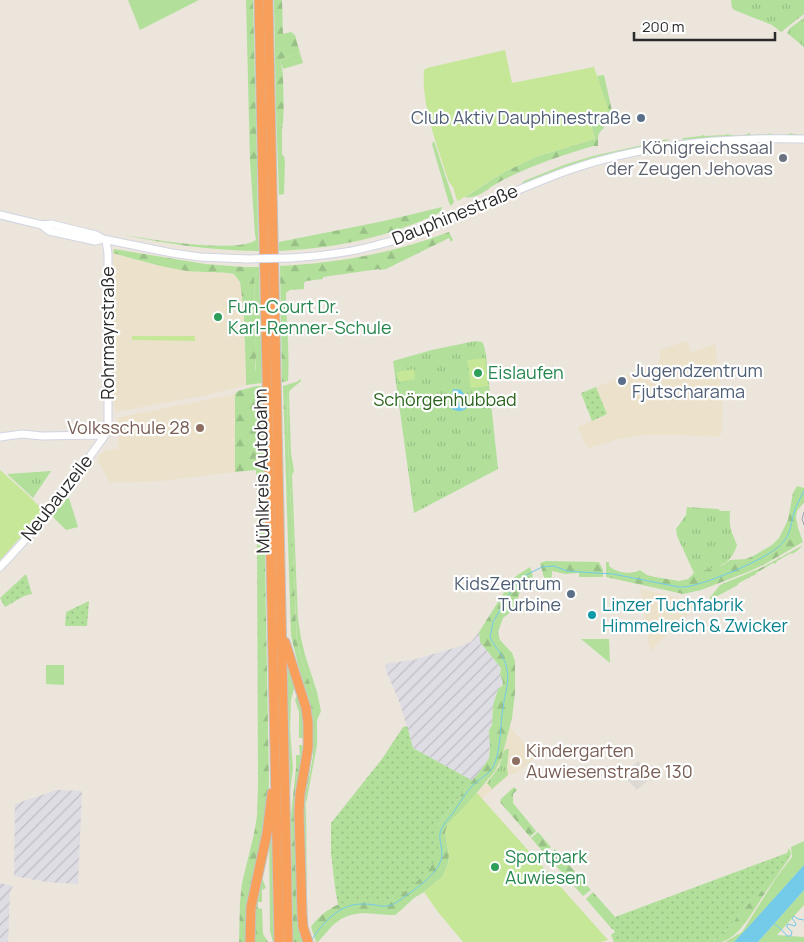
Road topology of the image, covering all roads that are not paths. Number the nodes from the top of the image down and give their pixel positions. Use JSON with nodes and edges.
{"nodes":[{"id":1,"x":259,"y":0,"type":"edge"},
{"id":2,"x":268,"y":0,"type":"edge"},
{"id":3,"x":804,"y":140,"type":"edge"},
{"id":4,"x":0,"y":215,"type":"edge"},
{"id":5,"x":104,"y":240,"type":"junction"},
{"id":6,"x":108,"y":426,"type":"joint"},
{"id":7,"x":0,"y":437,"type":"edge"},
{"id":8,"x":103,"y":438,"type":"junction"},
{"id":9,"x":0,"y":566,"type":"edge"},
{"id":10,"x":282,"y":630,"type":"junction"},
{"id":11,"x":276,"y":781,"type":"junction"},
{"id":12,"x":307,"y":939,"type":"edge"},
{"id":13,"x":250,"y":942,"type":"edge"},
{"id":14,"x":279,"y":942,"type":"edge"},
{"id":15,"x":288,"y":942,"type":"edge"}],
"edges":[{"from":1,"to":11,"type":"highway","name":"Mühlkreis Autobahn"},
{"from":2,"to":10,"type":"highway","name":"Mühlkreis Autobahn"},
{"from":3,"to":5,"type":"main road","name":"Dauphinestraße","bridge":true},
{"from":4,"to":5,"type":"main road","name":"Dauphinestraße"},
{"from":5,"to":6,"type":"main road","name":"Rohrmayrstraße"},
{"from":6,"to":8,"type":"main road","name":"Neubauzeile"},
{"from":7,"to":8,"type":"main road"},
{"from":8,"to":9,"type":"main road","name":"Neubauzeile"},
{"from":10,"to":12,"type":"highway"},
{"from":10,"to":15,"type":"highway","name":"Mühlkreis Autobahn"},
{"from":11,"to":13,"type":"highway"},
{"from":11,"to":14,"type":"highway","name":"Mühlkreis Autobahn"}]}
